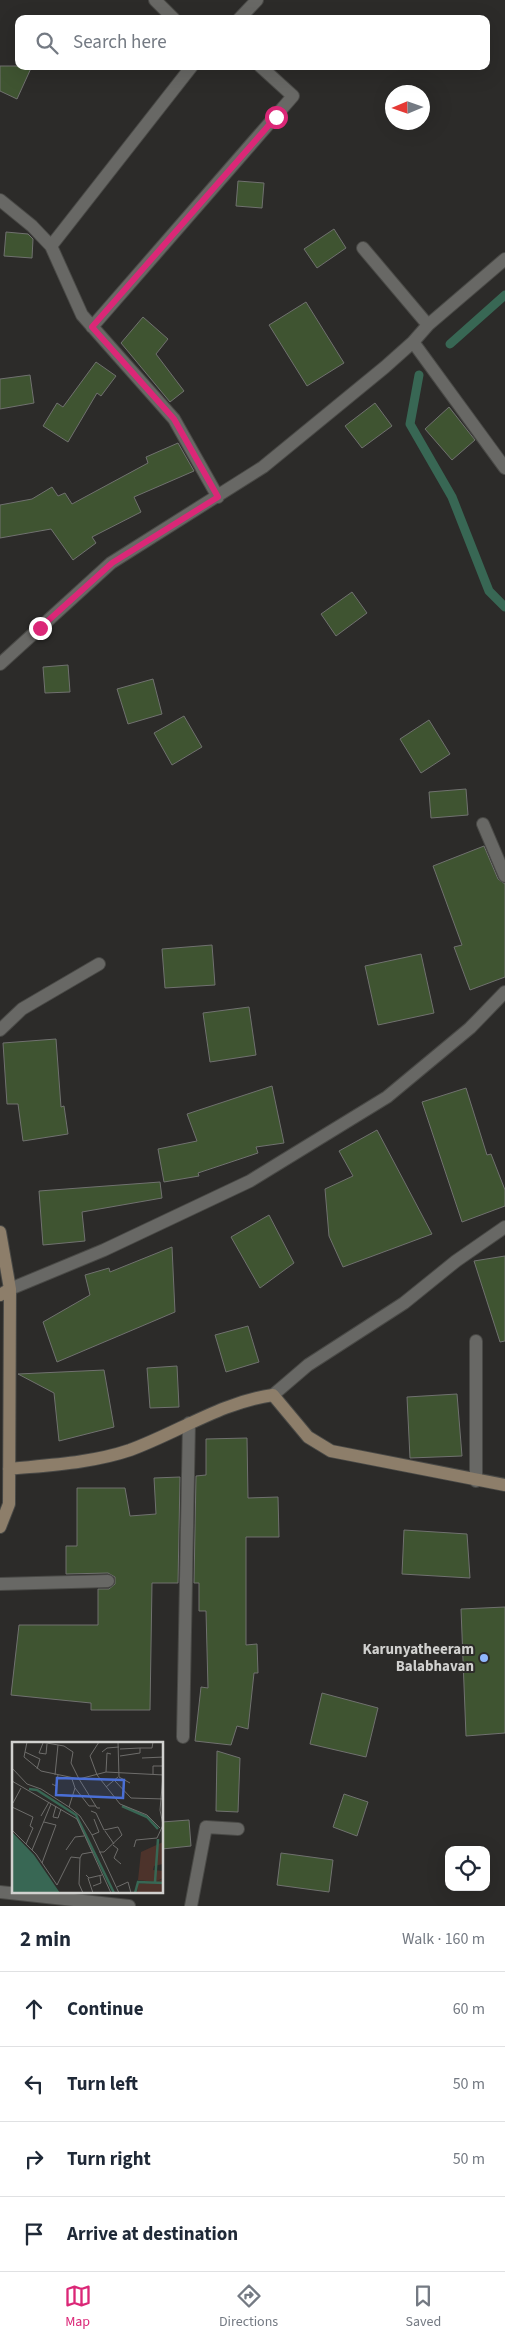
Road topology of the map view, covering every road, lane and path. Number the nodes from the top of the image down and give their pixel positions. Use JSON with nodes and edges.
{"nodes":[{"id":1,"x":155,"y":0,"type":"edge"},
{"id":2,"x":257,"y":0,"type":"edge"},
{"id":3,"x":170,"y":15,"type":"edge"},
{"id":4,"x":243,"y":15,"type":"edge"},
{"id":5,"x":189,"y":70,"type":"edge"},
{"id":6,"x":264,"y":70,"type":"edge"},
{"id":7,"x":0,"y":200,"type":"edge"},
{"id":8,"x":51,"y":246,"type":"junction"},
{"id":9,"x":363,"y":248,"type":"dead end"},
{"id":10,"x":505,"y":259,"type":"edge"},
{"id":11,"x":428,"y":325,"type":"junction"},
{"id":12,"x":92,"y":327,"type":"junction"},
{"id":13,"x":413,"y":342,"type":"junction"},
{"id":14,"x":505,"y":468,"type":"edge"},
{"id":15,"x":218,"y":497,"type":"junction"},
{"id":16,"x":0,"y":664,"type":"edge"},
{"id":17,"x":483,"y":824,"type":"dead end"},
{"id":18,"x":505,"y":876,"type":"edge"},
{"id":19,"x":99,"y":964,"type":"dead end"},
{"id":20,"x":505,"y":992,"type":"edge"},
{"id":21,"x":0,"y":1030,"type":"edge"},
{"id":22,"x":505,"y":1227,"type":"edge"},
{"id":23,"x":0,"y":1232,"type":"edge"},
{"id":24,"x":5,"y":1292,"type":"edge"},
{"id":25,"x":476,"y":1341,"type":"dead end"},
{"id":26,"x":274,"y":1395,"type":"junction"},
{"id":27,"x":189,"y":1423,"type":"junction"},
{"id":28,"x":9,"y":1469,"type":"junction"},
{"id":29,"x":476,"y":1481,"type":"junction"},
{"id":30,"x":505,"y":1485,"type":"edge"},
{"id":31,"x":0,"y":1527,"type":"edge"},
{"id":32,"x":108,"y":1581,"type":"dead end"},
{"id":33,"x":0,"y":1584,"type":"edge"},
{"id":34,"x":183,"y":1737,"type":"dead end"},
{"id":35,"x":238,"y":1829,"type":"dead end"},
{"id":36,"x":18,"y":1894,"type":"edge"},
{"id":37,"x":129,"y":1906,"type":"edge"},
{"id":38,"x":191,"y":1906,"type":"edge"}],
"edges":[{"from":1,"to":3,"type":"street"},
{"from":2,"to":4,"type":"street"},
{"from":5,"to":8,"type":"street"},
{"from":6,"to":12,"type":"street"},
{"from":7,"to":8,"type":"street"},
{"from":8,"to":12,"type":"street"},
{"from":9,"to":11,"type":"street"},
{"from":10,"to":11,"type":"street"},
{"from":11,"to":13,"type":"street"},
{"from":12,"to":15,"type":"street"},
{"from":13,"to":14,"type":"street"},
{"from":13,"to":15,"type":"street"},
{"from":15,"to":16,"type":"street"},
{"from":17,"to":18,"type":"street"},
{"from":19,"to":21,"type":"street"},
{"from":20,"to":24,"type":"street"},
{"from":22,"to":26,"type":"street"},
{"from":23,"to":24,"type":"street"},
{"from":24,"to":28,"type":"street"},
{"from":25,"to":29,"type":"street"},
{"from":26,"to":27,"type":"street"},
{"from":26,"to":29,"type":"street"},
{"from":27,"to":28,"type":"street"},
{"from":27,"to":34,"type":"street"},
{"from":28,"to":31,"type":"street"},
{"from":29,"to":30,"type":"street"},
{"from":32,"to":33,"type":"street"},
{"from":35,"to":38,"type":"street"},
{"from":36,"to":37,"type":"street"}]}
